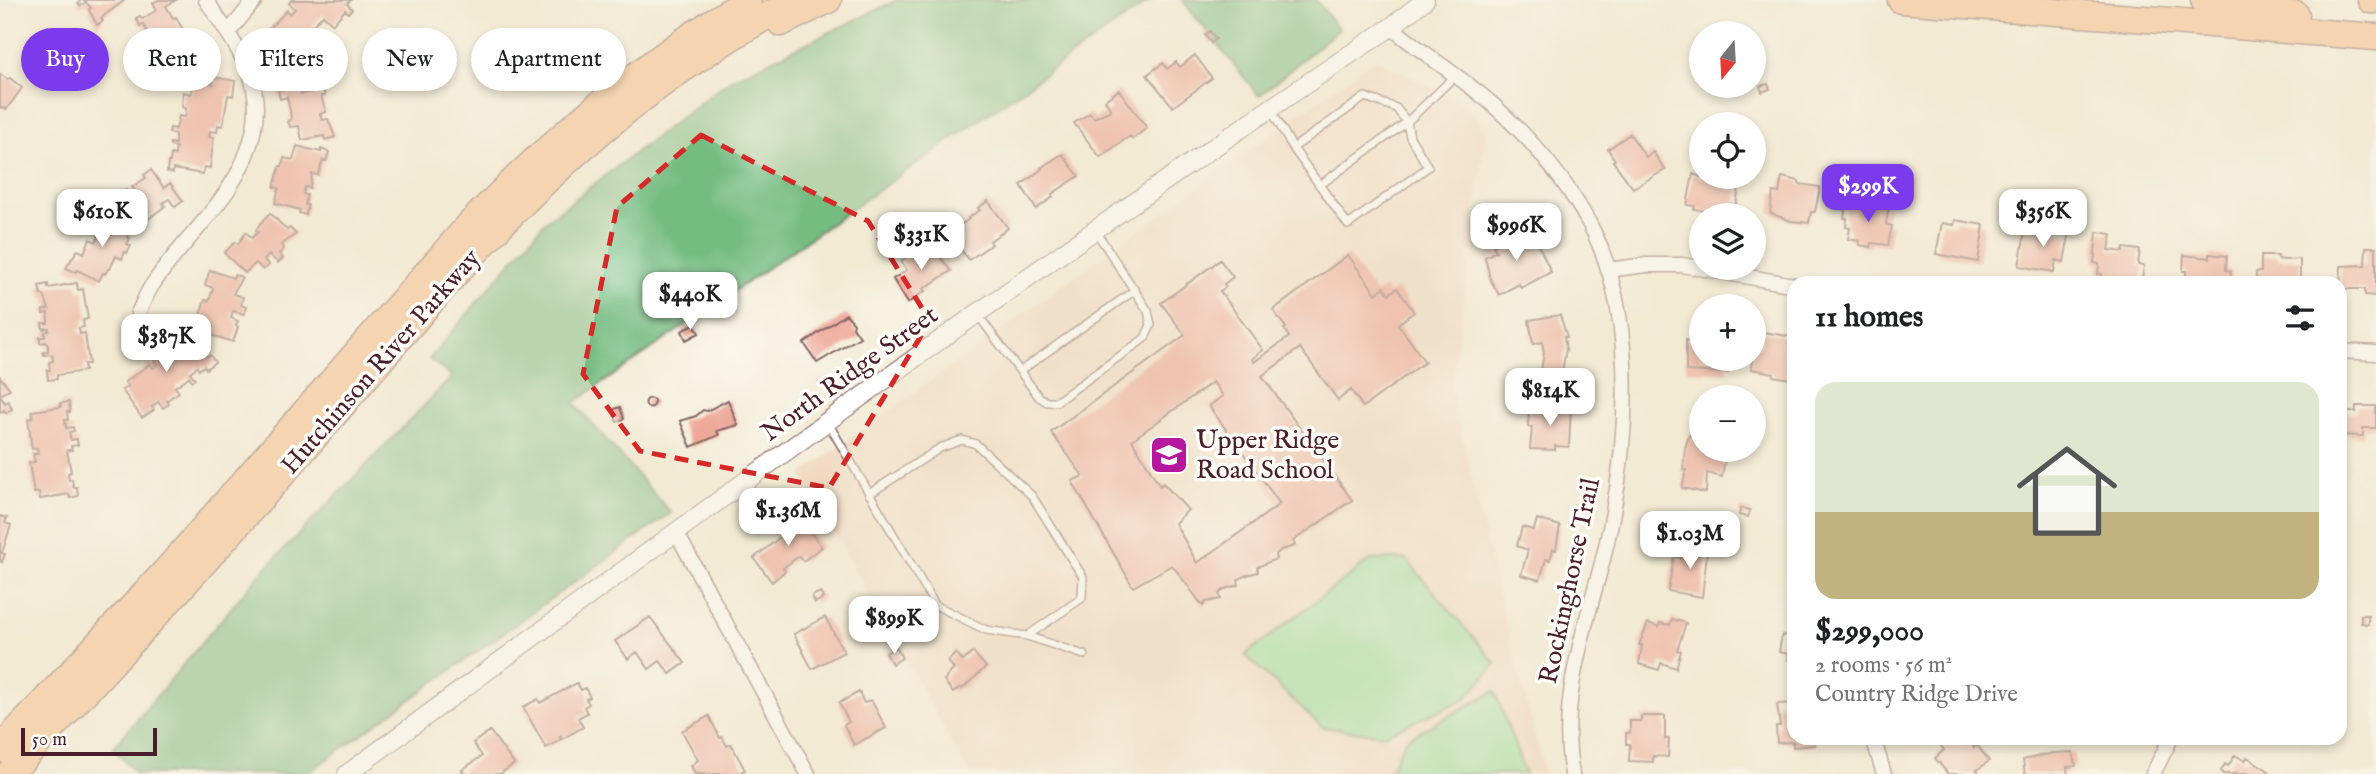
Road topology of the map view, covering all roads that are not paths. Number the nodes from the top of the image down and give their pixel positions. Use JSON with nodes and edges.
{"nodes":[{"id":1,"x":206,"y":0,"type":"edge"},
{"id":2,"x":255,"y":0,"type":"edge"},
{"id":3,"x":723,"y":0,"type":"edge"},
{"id":4,"x":748,"y":0,"type":"edge"},
{"id":5,"x":796,"y":0,"type":"edge"},
{"id":6,"x":828,"y":0,"type":"edge"},
{"id":7,"x":1425,"y":0,"type":"edge"},
{"id":8,"x":1901,"y":0,"type":"edge"},
{"id":9,"x":2204,"y":0,"type":"edge"},
{"id":10,"x":2376,"y":23,"type":"edge"},
{"id":11,"x":1391,"y":27,"type":"junction"},
{"id":12,"x":228,"y":33,"type":"junction"},
{"id":13,"x":2376,"y":37,"type":"edge"},
{"id":14,"x":1455,"y":76,"type":"junction"},
{"id":15,"x":644,"y":83,"type":"junction"},
{"id":16,"x":1271,"y":109,"type":"junction"},
{"id":17,"x":1407,"y":122,"type":"junction"},
{"id":18,"x":1293,"y":148,"type":"junction"},
{"id":19,"x":1320,"y":185,"type":"junction"},
{"id":20,"x":1095,"y":230,"type":"junction"},
{"id":21,"x":1608,"y":270,"type":"junction"},
{"id":22,"x":1787,"y":284,"type":"edge"},
{"id":23,"x":1135,"y":290,"type":"junction"},
{"id":24,"x":138,"y":313,"type":"dead end"},
{"id":25,"x":978,"y":314,"type":"junction"},
{"id":26,"x":2347,"y":351,"type":"edge"},
{"id":27,"x":2376,"y":353,"type":"edge"},
{"id":28,"x":1020,"y":371,"type":"junction"},
{"id":29,"x":828,"y":423,"type":"junction"},
{"id":30,"x":869,"y":494,"type":"junction"},
{"id":31,"x":676,"y":532,"type":"junction"},
{"id":32,"x":1027,"y":636,"type":"junction"},
{"id":33,"x":1084,"y":655,"type":"dead end"},
{"id":34,"x":1875,"y":745,"type":"edge"},
{"id":35,"x":2168,"y":745,"type":"edge"},
{"id":36,"x":0,"y":750,"type":"edge"},
{"id":37,"x":9,"y":774,"type":"edge"},
{"id":38,"x":346,"y":774,"type":"edge"},
{"id":39,"x":808,"y":774,"type":"edge"},
{"id":40,"x":1572,"y":774,"type":"edge"},
{"id":41,"x":1884,"y":774,"type":"edge"},
{"id":42,"x":2153,"y":774,"type":"edge"}],
"edges":[{"from":1,"to":12,"type":"street"},
{"from":2,"to":12,"type":"street"},
{"from":3,"to":15,"type":"highway"},
{"from":4,"to":15,"type":"highway","name":"Hutchinson River Parkway"},
{"from":5,"to":15,"type":"highway","name":"Hutchinson River Parkway"},
{"from":6,"to":15,"type":"highway"},
{"from":7,"to":11,"type":"street","name":"North Ridge Street"},
{"from":8,"to":13,"type":"highway"},
{"from":9,"to":10,"type":"highway"},
{"from":11,"to":14,"type":"street","name":"Rockinghorse Trail"},
{"from":11,"to":16,"type":"street","name":"North Ridge Street"},
{"from":12,"to":24,"type":"street"},
{"from":14,"to":17,"type":"lane"},
{"from":14,"to":21,"type":"street","name":"Rockinghorse Trail"},
{"from":15,"to":36,"type":"highway","name":"Hutchinson River Parkway"},
{"from":15,"to":37,"type":"highway","name":"Hutchinson River Parkway"},
{"from":16,"to":18,"type":"lane"},
{"from":16,"to":20,"type":"street","name":"North Ridge Street"},
{"from":17,"to":18,"type":"lane"},
{"from":17,"to":19,"type":"lane"},
{"from":17,"to":19,"type":"lane"},
{"from":18,"to":19,"type":"lane"},
{"from":20,"to":23,"type":"lane"},
{"from":20,"to":25,"type":"street","name":"North Ridge Street"},
{"from":21,"to":22,"type":"street"},
{"from":21,"to":40,"type":"street","name":"Rockinghorse Trail"},
{"from":23,"to":28,"type":"lane"},
{"from":23,"to":28,"type":"lane"},
{"from":25,"to":28,"type":"lane"},
{"from":25,"to":29,"type":"street","name":"North Ridge Street"},
{"from":26,"to":27,"type":"street"},
{"from":29,"to":30,"type":"lane"},
{"from":29,"to":31,"type":"street","name":"North Ridge Street"},
{"from":30,"to":32,"type":"lane"},
{"from":30,"to":32,"type":"lane"},
{"from":31,"to":38,"type":"street","name":"North Ridge Street"},
{"from":31,"to":39,"type":"street"},
{"from":32,"to":33,"type":"lane"},
{"from":34,"to":41,"type":"street"},
{"from":35,"to":42,"type":"street"}]}
